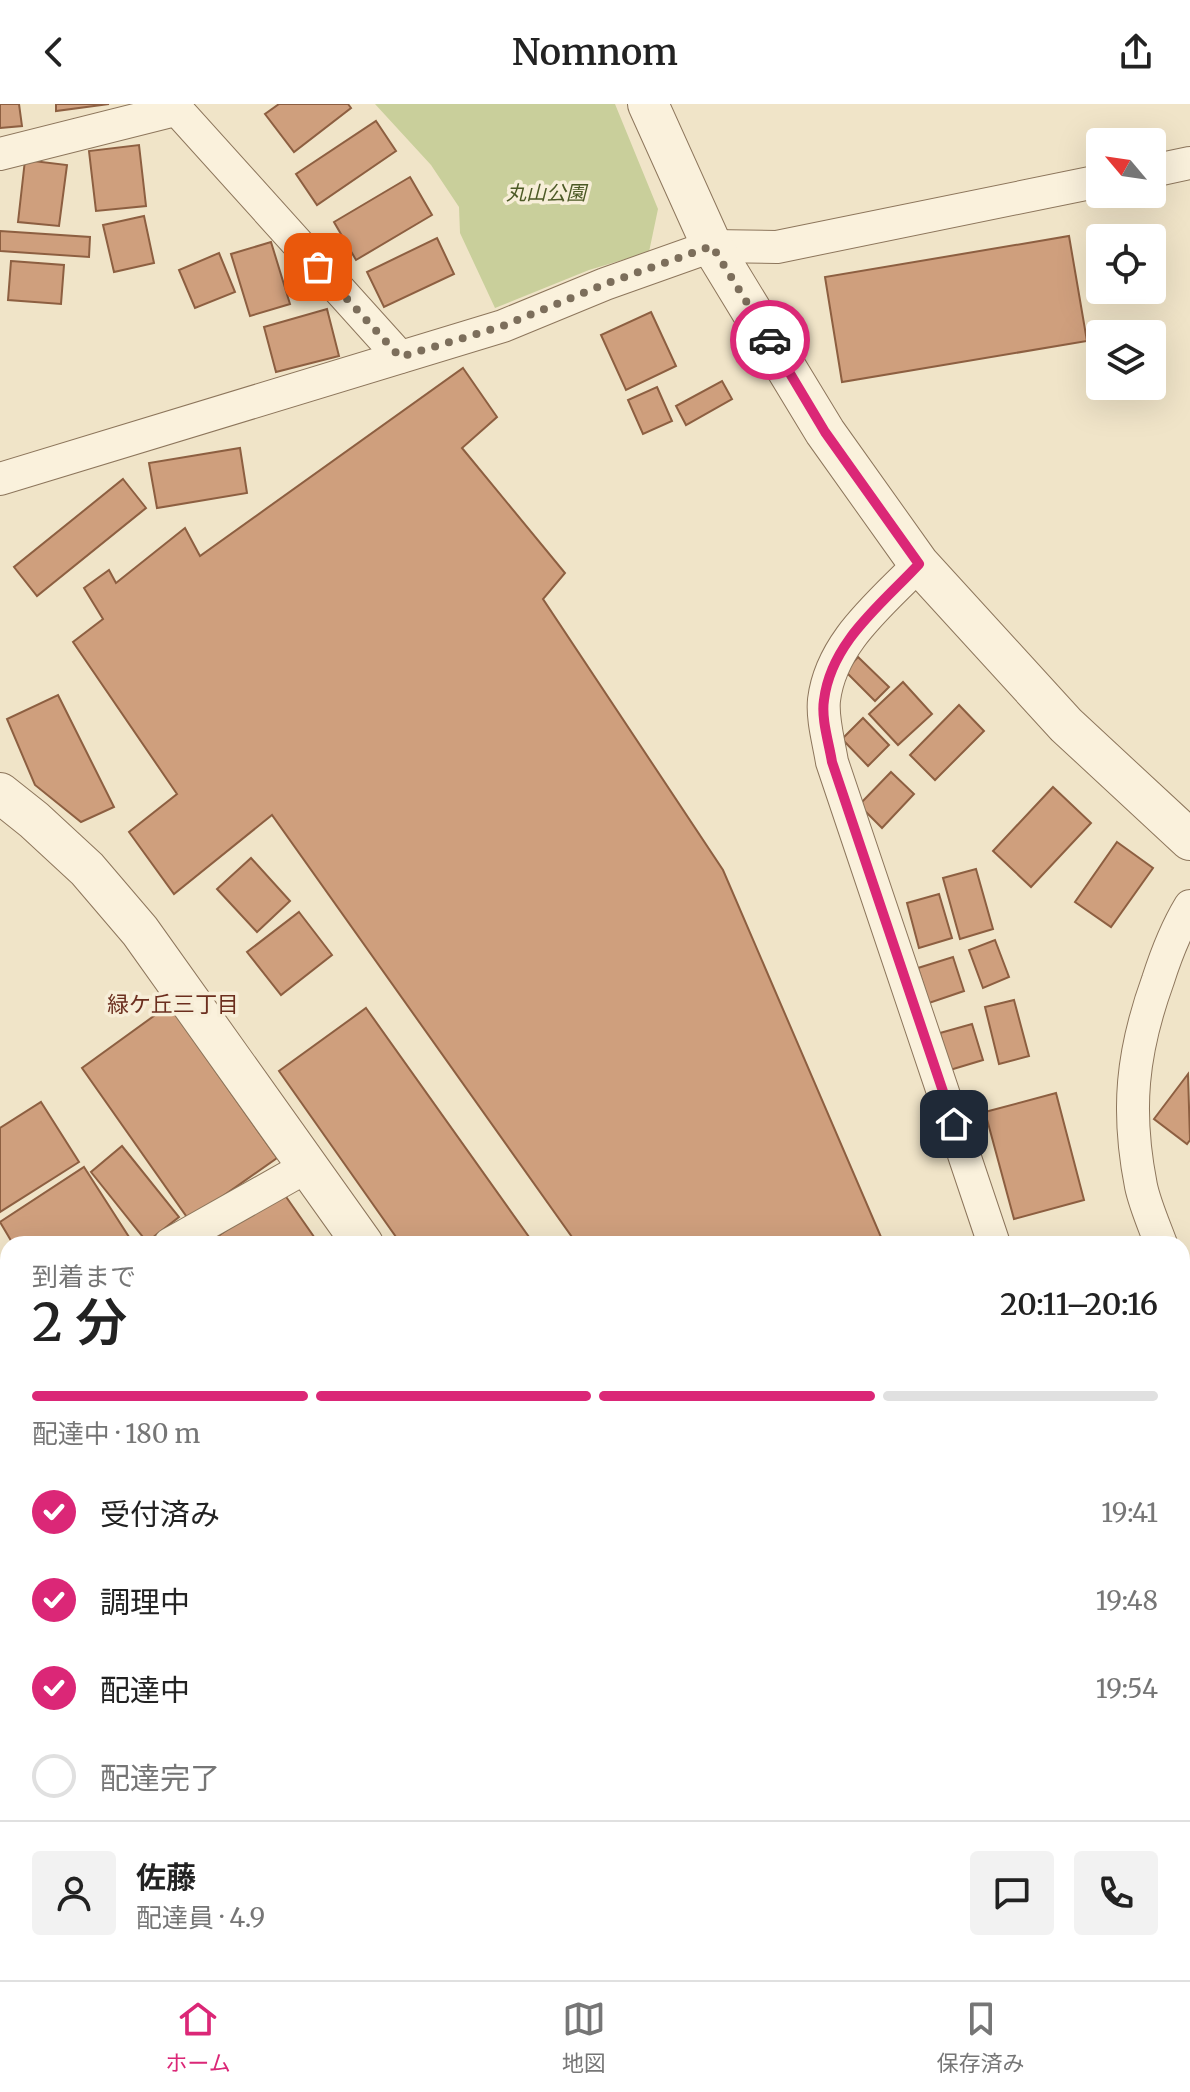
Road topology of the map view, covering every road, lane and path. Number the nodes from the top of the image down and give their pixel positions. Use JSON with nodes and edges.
{"nodes":[{"id":1,"x":648,"y":104,"type":"edge"},
{"id":2,"x":174,"y":107,"type":"edge"},
{"id":3,"x":0,"y":154,"type":"edge"},
{"id":4,"x":1190,"y":163,"type":"edge"},
{"id":5,"x":1166,"y":168,"type":"edge"},
{"id":6,"x":1086,"y":184,"type":"edge"},
{"id":7,"x":712,"y":246,"type":"junction"},
{"id":8,"x":400,"y":357,"type":"junction"},
{"id":9,"x":0,"y":479,"type":"edge"},
{"id":10,"x":919,"y":564,"type":"junction"},
{"id":11,"x":0,"y":793,"type":"edge"},
{"id":12,"x":1190,"y":840,"type":"edge"},
{"id":13,"x":1190,"y":906,"type":"edge"},
{"id":14,"x":308,"y":1166,"type":"junction"},
{"id":15,"x":184,"y":1236,"type":"edge"},
{"id":16,"x":357,"y":1236,"type":"edge"},
{"id":17,"x":991,"y":1236,"type":"edge"},
{"id":18,"x":1158,"y":1236,"type":"edge"}],
"edges":[{"from":1,"to":7,"type":"street"},
{"from":2,"to":3,"type":"street"},
{"from":2,"to":8,"type":"street"},
{"from":4,"to":5,"type":"street"},
{"from":6,"to":7,"type":"street"},
{"from":7,"to":8,"type":"street"},
{"from":7,"to":10,"type":"street"},
{"from":8,"to":9,"type":"street"},
{"from":10,"to":12,"type":"street"},
{"from":10,"to":17,"type":"street"},
{"from":11,"to":14,"type":"street"},
{"from":13,"to":18,"type":"street"},
{"from":14,"to":15,"type":"street"},
{"from":14,"to":16,"type":"street"}]}
